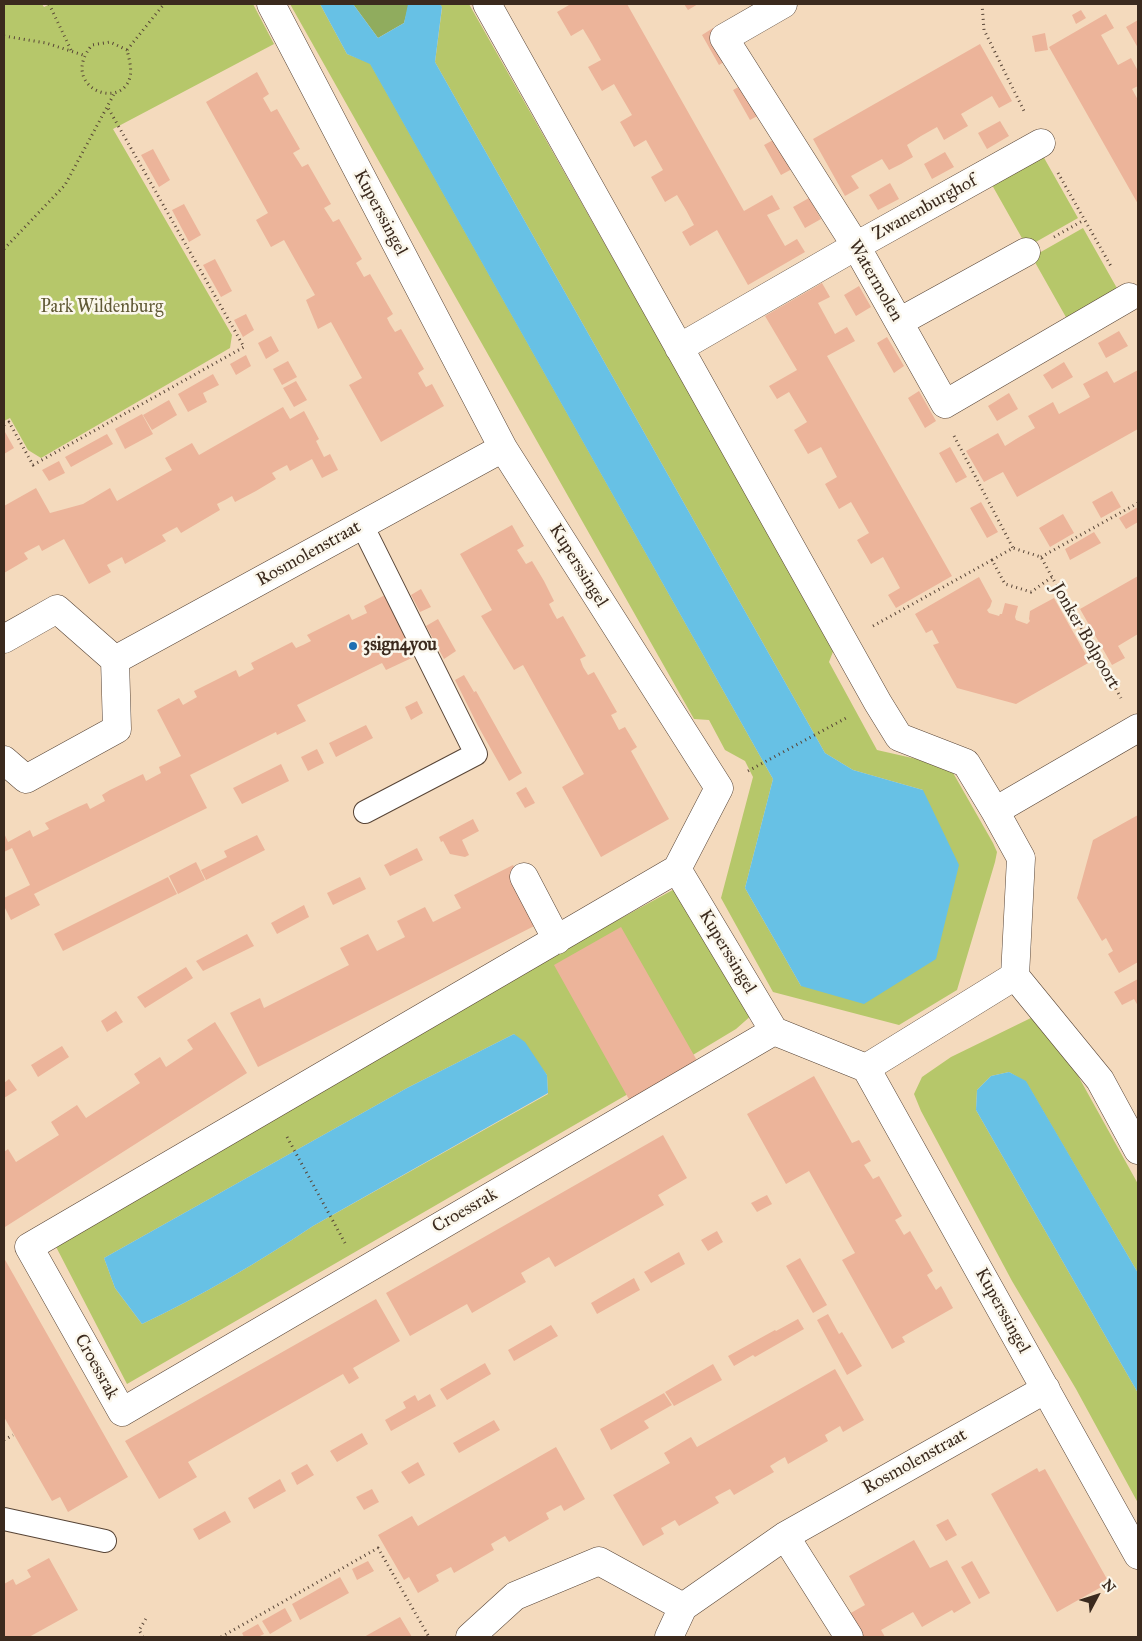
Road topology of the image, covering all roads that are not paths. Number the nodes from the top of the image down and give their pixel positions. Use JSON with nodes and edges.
{"nodes":[{"id":1,"x":271,"y":4,"type":"edge"},
{"id":2,"x":487,"y":4,"type":"edge"},
{"id":3,"x":783,"y":4,"type":"edge"},
{"id":4,"x":1041,"y":144,"type":"dead end"},
{"id":5,"x":856,"y":246,"type":"junction"},
{"id":6,"x":1026,"y":252,"type":"dead end"},
{"id":7,"x":1129,"y":297,"type":"dead end"},
{"id":8,"x":899,"y":322,"type":"junction"},
{"id":9,"x":679,"y":348,"type":"junction"},
{"id":10,"x":503,"y":448,"type":"junction"},
{"id":11,"x":362,"y":525,"type":"junction"},
{"id":12,"x":4,"y":639,"type":"edge"},
{"id":13,"x":115,"y":660,"type":"junction"},
{"id":14,"x":1138,"y":728,"type":"edge"},
{"id":15,"x":4,"y":760,"type":"edge"},
{"id":16,"x":995,"y":811,"type":"junction"},
{"id":17,"x":365,"y":812,"type":"dead end"},
{"id":18,"x":678,"y":869,"type":"junction"},
{"id":19,"x":524,"y":877,"type":"dead end"},
{"id":20,"x":557,"y":940,"type":"junction"},
{"id":21,"x":1015,"y":976,"type":"junction"},
{"id":22,"x":774,"y":1031,"type":"junction"},
{"id":23,"x":866,"y":1068,"type":"junction"},
{"id":24,"x":1138,"y":1150,"type":"edge"},
{"id":25,"x":1046,"y":1389,"type":"junction"},
{"id":26,"x":4,"y":1519,"type":"edge"},
{"id":27,"x":785,"y":1536,"type":"junction"},
{"id":28,"x":105,"y":1541,"type":"dead end"},
{"id":29,"x":1138,"y":1554,"type":"edge"},
{"id":30,"x":683,"y":1607,"type":"junction"},
{"id":31,"x":470,"y":1637,"type":"edge"},
{"id":32,"x":669,"y":1637,"type":"edge"},
{"id":33,"x":849,"y":1637,"type":"edge"}],
"edges":[{"from":1,"to":10,"type":"street","name":"Kuperssingel"},
{"from":2,"to":9,"type":"street"},
{"from":3,"to":5,"type":"street","name":"Watermolen"},
{"from":4,"to":5,"type":"street","name":"Zwanenburghof"},
{"from":5,"to":8,"type":"street","name":"Watermolen"},
{"from":5,"to":9,"type":"street","name":"Zwanenburghof"},
{"from":6,"to":8,"type":"street"},
{"from":7,"to":8,"type":"street","name":"Watermolen"},
{"from":9,"to":16,"type":"street"},
{"from":10,"to":11,"type":"street","name":"Rosmolenstraat"},
{"from":10,"to":18,"type":"street","name":"Kuperssingel"},
{"from":11,"to":13,"type":"street","name":"Rosmolenstraat"},
{"from":11,"to":17,"type":"lane"},
{"from":12,"to":13,"type":"street"},
{"from":13,"to":15,"type":"street"},
{"from":14,"to":16,"type":"street"},
{"from":16,"to":21,"type":"street"},
{"from":18,"to":20,"type":"street","name":"Croessrak"},
{"from":18,"to":22,"type":"street","name":"Kuperssingel"},
{"from":19,"to":20,"type":"street"},
{"from":20,"to":22,"type":"street","name":"Croessrak"},
{"from":21,"to":23,"type":"street"},
{"from":21,"to":24,"type":"street"},
{"from":22,"to":23,"type":"street"},
{"from":23,"to":25,"type":"street","name":"Kuperssingel"},
{"from":25,"to":27,"type":"street","name":"Rosmolenstraat"},
{"from":25,"to":29,"type":"street","name":"Kuperssingel"},
{"from":26,"to":28,"type":"lane"},
{"from":27,"to":30,"type":"street","name":"Rosmolenstraat"},
{"from":27,"to":33,"type":"street"},
{"from":30,"to":31,"type":"street"},
{"from":30,"to":32,"type":"street"}]}
